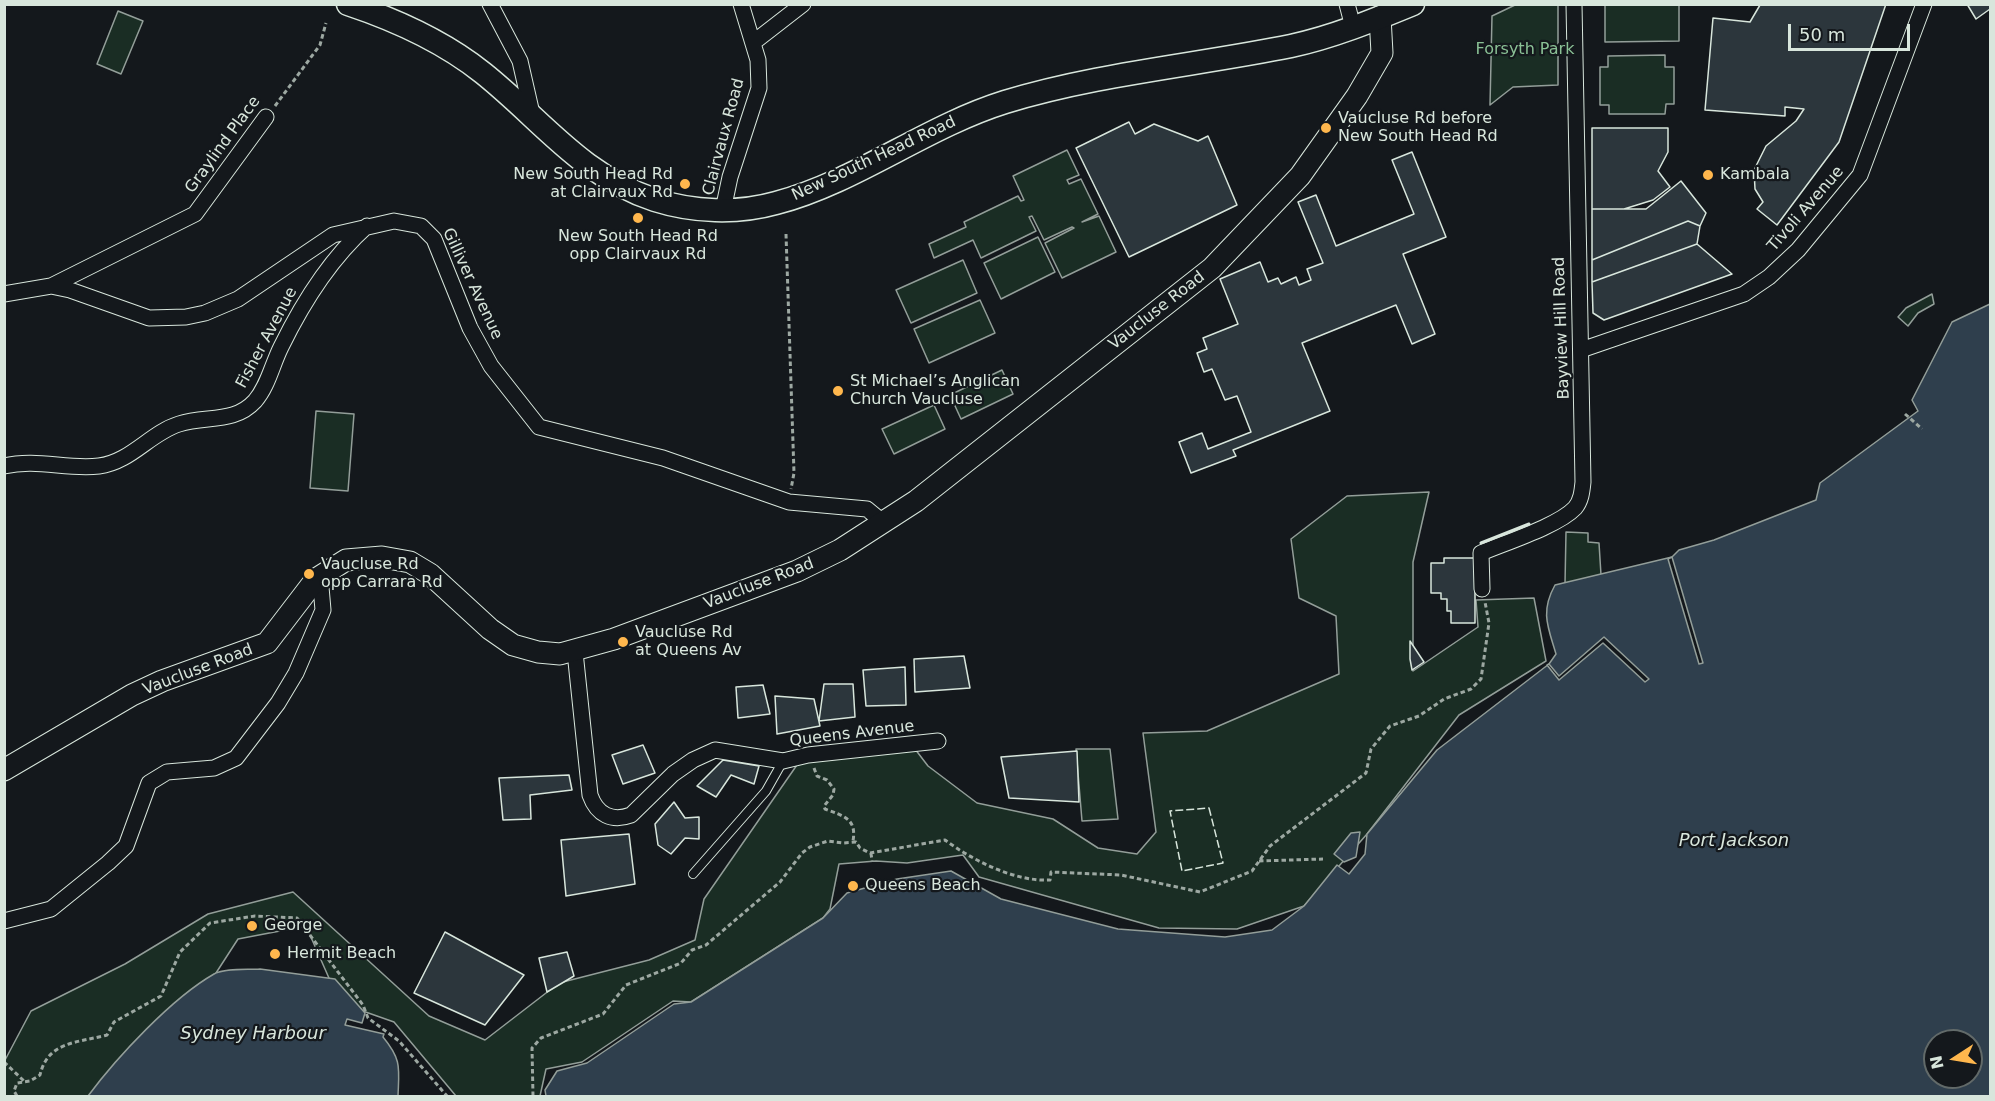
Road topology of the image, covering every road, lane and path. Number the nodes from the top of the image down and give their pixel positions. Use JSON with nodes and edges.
{"nodes":[{"id":1,"x":348,"y":4,"type":"edge"},
{"id":2,"x":490,"y":4,"type":"edge"},
{"id":3,"x":741,"y":4,"type":"edge"},
{"id":4,"x":802,"y":4,"type":"edge"},
{"id":5,"x":1347,"y":4,"type":"edge"},
{"id":6,"x":1413,"y":4,"type":"edge"},
{"id":7,"x":1574,"y":4,"type":"edge"},
{"id":8,"x":1924,"y":4,"type":"edge"},
{"id":9,"x":1380,"y":17,"type":"junction"},
{"id":10,"x":326,"y":23,"type":"dead end"},
{"id":11,"x":1353,"y":27,"type":"junction"},
{"id":12,"x":754,"y":42,"type":"junction"},
{"id":13,"x":266,"y":117,"type":"joint"},
{"id":14,"x":533,"y":118,"type":"junction"},
{"id":15,"x":723,"y":210,"type":"junction"},
{"id":16,"x":367,"y":226,"type":"junction"},
{"id":17,"x":786,"y":234,"type":"dead end"},
{"id":18,"x":51,"y":286,"type":"junction"},
{"id":19,"x":4,"y":294,"type":"edge"},
{"id":20,"x":1581,"y":350,"type":"junction"},
{"id":21,"x":1905,"y":414,"type":"dead end"},
{"id":22,"x":1922,"y":429,"type":"dead end"},
{"id":23,"x":4,"y":466,"type":"edge"},
{"id":24,"x":789,"y":502,"type":"junction"},
{"id":25,"x":884,"y":523,"type":"junction"},
{"id":26,"x":316,"y":579,"type":"junction"},
{"id":27,"x":1482,"y":589,"type":"joint"},
{"id":28,"x":575,"y":652,"type":"junction"},
{"id":29,"x":938,"y":741,"type":"dead end"},
{"id":30,"x":808,"y":755,"type":"junction"},
{"id":31,"x":783,"y":761,"type":"junction"},
{"id":32,"x":4,"y":770,"type":"edge"},
{"id":33,"x":853,"y":841,"type":"junction"},
{"id":34,"x":871,"y":853,"type":"junction"},
{"id":35,"x":1323,"y":860,"type":"dead end"},
{"id":36,"x":872,"y":861,"type":"dead end"},
{"id":37,"x":1259,"y":861,"type":"junction"},
{"id":38,"x":693,"y":874,"type":"dead end"},
{"id":39,"x":4,"y":921,"type":"edge"},
{"id":40,"x":4,"y":1062,"type":"edge"},
{"id":41,"x":25,"y":1082,"type":"junction"},
{"id":42,"x":16,"y":1096,"type":"edge"},
{"id":43,"x":447,"y":1096,"type":"edge"},
{"id":44,"x":533,"y":1096,"type":"edge"}],
"edges":[{"from":1,"to":14,"type":"main road","name":"New South Head Road"},
{"from":2,"to":14,"type":"street"},
{"from":3,"to":12,"type":"street","name":"Clairvaux Road"},
{"from":4,"to":12,"type":"street"},
{"from":5,"to":11,"type":"street"},
{"from":6,"to":9,"type":"main road","name":"New South Head Road"},
{"from":7,"to":20,"type":"street","name":"Bayview Hill Road"},
{"from":8,"to":20,"type":"street","name":"Tivoli Avenue"},
{"from":9,"to":11,"type":"main road","name":"New South Head Road"},
{"from":9,"to":25,"type":"street","name":"Vaucluse Road"},
{"from":10,"to":13,"type":"path","name":"Graylind Place"},
{"from":11,"to":15,"type":"main road","name":"New South Head Road"},
{"from":12,"to":15,"type":"street","name":"Clairvaux Road"},
{"from":13,"to":18,"type":"street","name":"Graylind Place"},
{"from":14,"to":15,"type":"main road","name":"New South Head Road"},
{"from":16,"to":18,"type":"street","name":"Gilliver Avenue"},
{"from":16,"to":23,"type":"street","name":"Fisher Avenue"},
{"from":16,"to":24,"type":"street","name":"Gilliver Avenue"},
{"from":17,"to":24,"type":"path"},
{"from":18,"to":19,"type":"street","name":"Gilliver Avenue"},
{"from":20,"to":27,"type":"street","name":"Bayview Hill Road"},
{"from":21,"to":22,"type":"path"},
{"from":24,"to":25,"type":"street","name":"Gilliver Avenue"},
{"from":25,"to":28,"type":"street","name":"Vaucluse Road"},
{"from":26,"to":28,"type":"street","name":"Vaucluse Road"},
{"from":26,"to":32,"type":"street","name":"Vaucluse Road"},
{"from":26,"to":39,"type":"street"},
{"from":27,"to":37,"type":"path"},
{"from":28,"to":31,"type":"street","name":"Queens Avenue"},
{"from":29,"to":30,"type":"street","name":"Queens Avenue"},
{"from":30,"to":31,"type":"street","name":"Queens Avenue"},
{"from":30,"to":33,"type":"path"},
{"from":31,"to":38,"type":"lane"},
{"from":33,"to":34,"type":"path"},
{"from":33,"to":44,"type":"path"},
{"from":34,"to":36,"type":"path"},
{"from":34,"to":37,"type":"path"},
{"from":35,"to":37,"type":"path"},
{"from":40,"to":41,"type":"path"},
{"from":41,"to":42,"type":"path"},
{"from":41,"to":43,"type":"path"}]}
